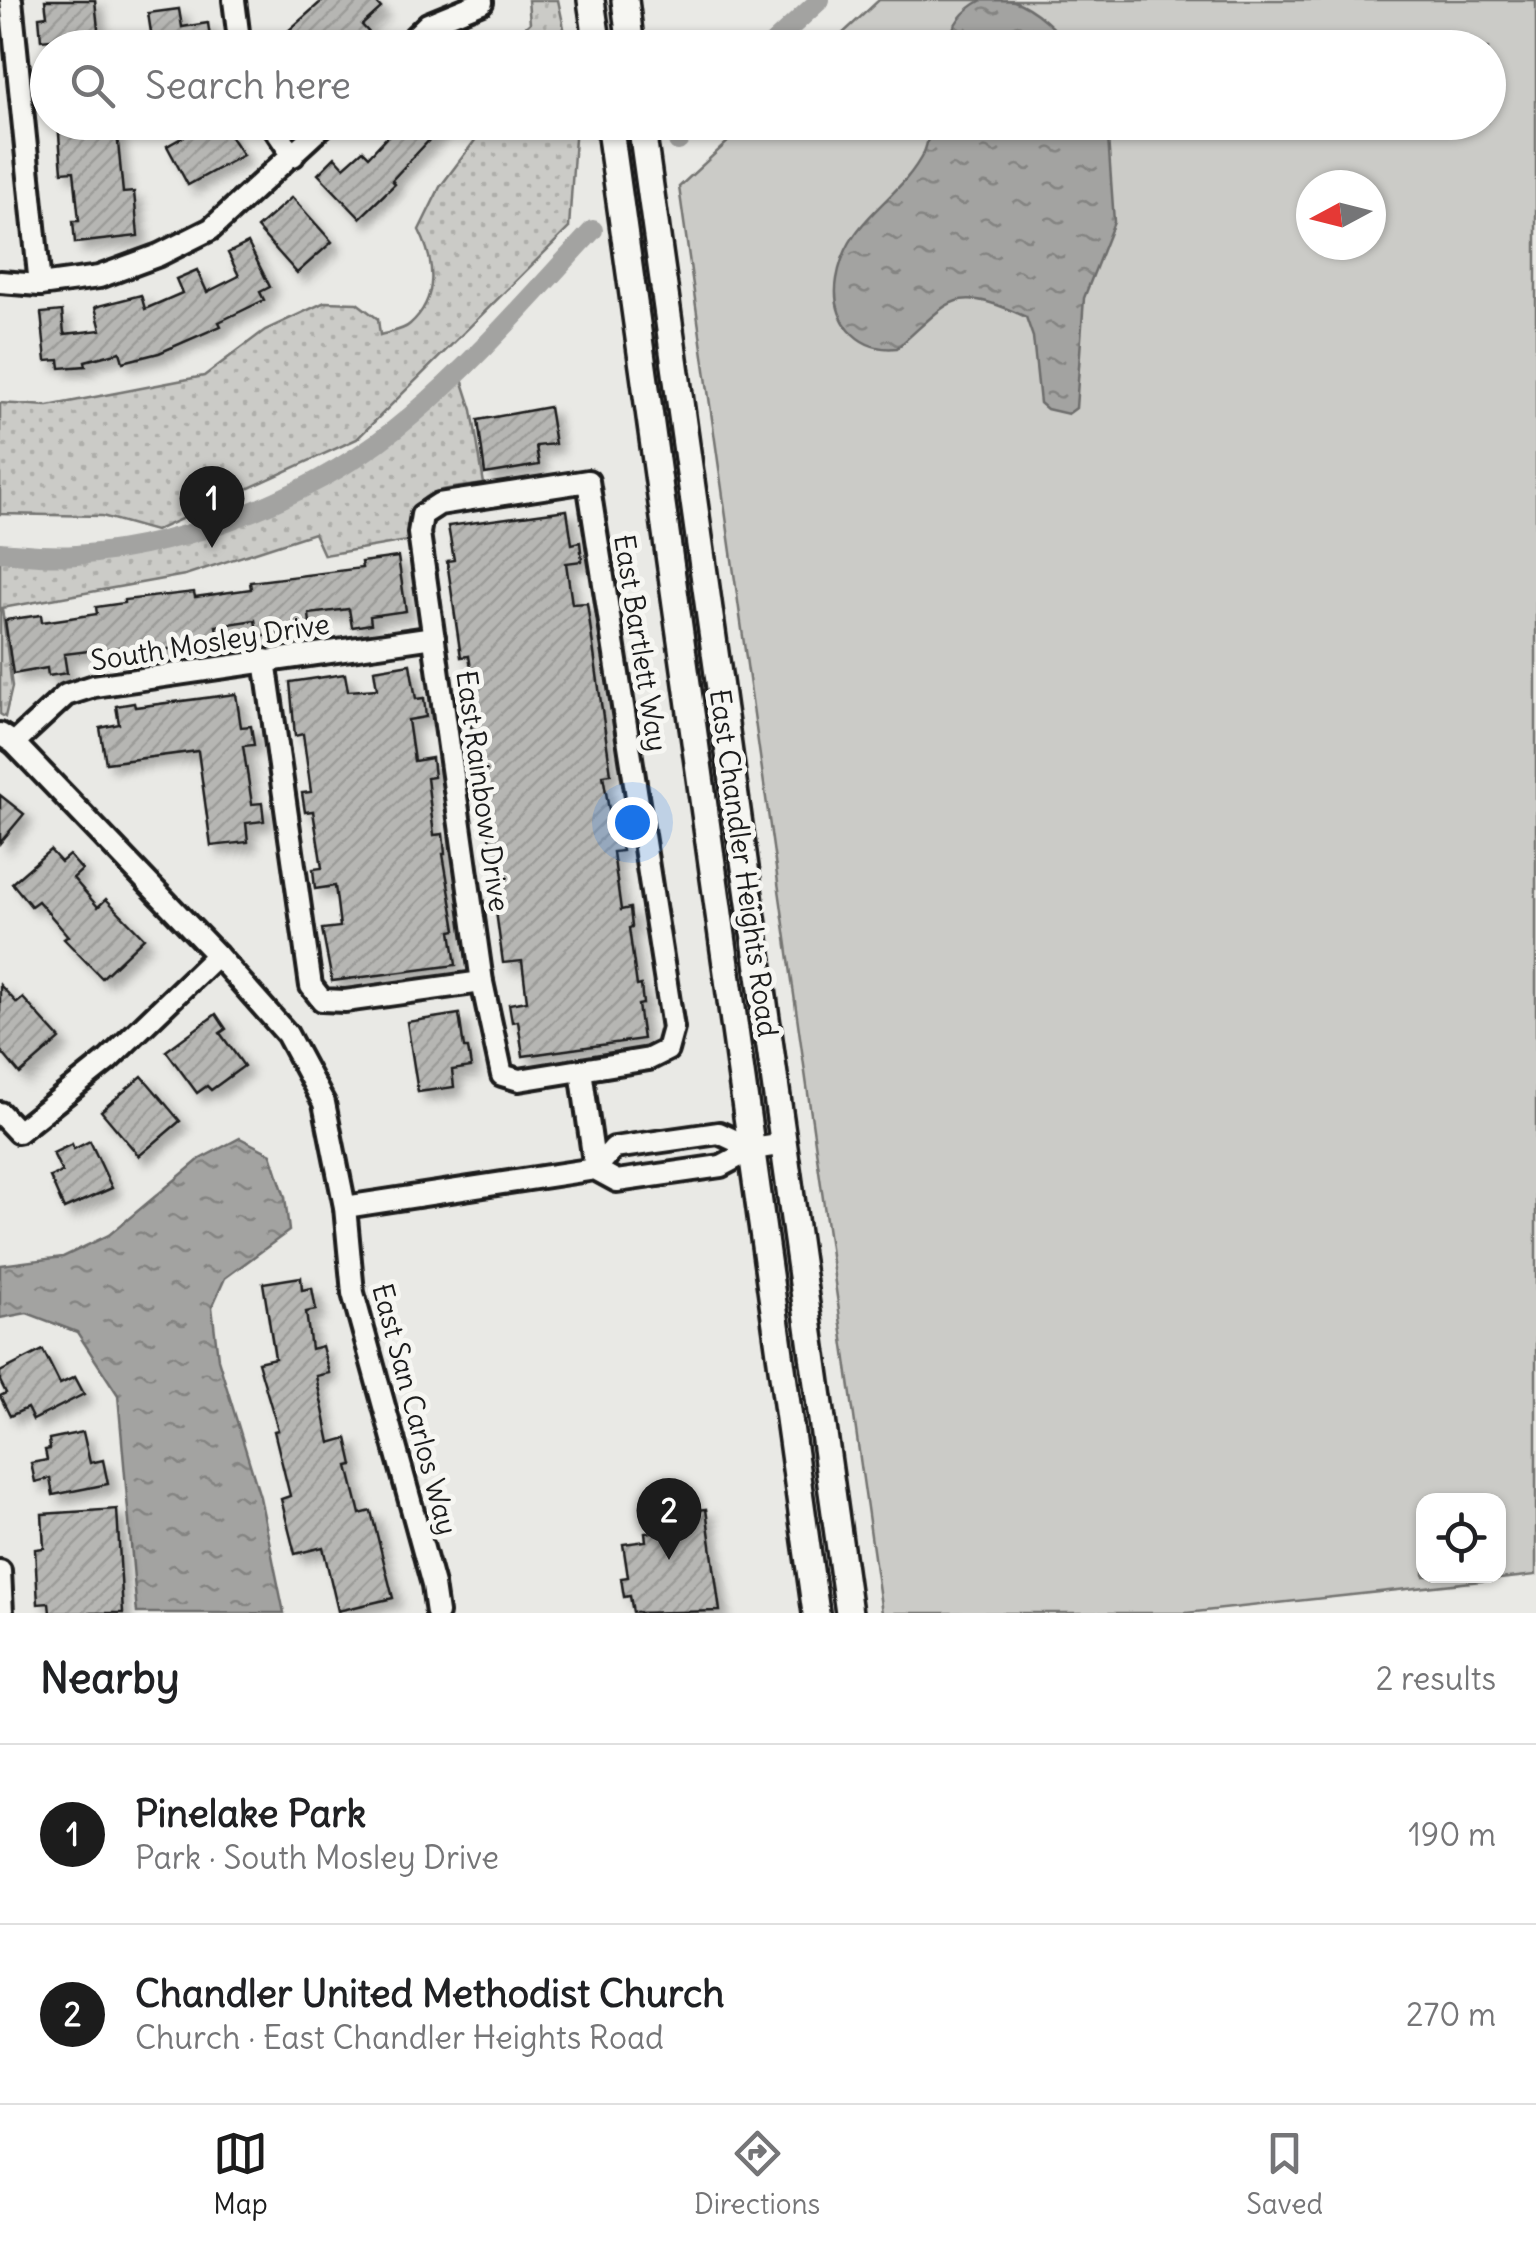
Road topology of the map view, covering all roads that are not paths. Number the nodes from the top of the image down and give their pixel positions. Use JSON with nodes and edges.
{"nodes":[{"id":1,"x":11,"y":0,"type":"edge"},
{"id":2,"x":234,"y":0,"type":"edge"},
{"id":3,"x":591,"y":0,"type":"edge"},
{"id":4,"x":624,"y":0,"type":"edge"},
{"id":5,"x":482,"y":2,"type":"edge"},
{"id":6,"x":238,"y":30,"type":"edge"},
{"id":7,"x":422,"y":30,"type":"edge"},
{"id":8,"x":595,"y":30,"type":"edge"},
{"id":9,"x":628,"y":30,"type":"edge"},
{"id":10,"x":282,"y":140,"type":"edge"},
{"id":11,"x":309,"y":140,"type":"edge"},
{"id":12,"x":611,"y":140,"type":"edge"},
{"id":13,"x":637,"y":140,"type":"edge"},
{"id":14,"x":644,"y":140,"type":"edge"},
{"id":15,"x":293,"y":156,"type":"junction"},
{"id":16,"x":615,"y":168,"type":"junction"},
{"id":17,"x":652,"y":193,"type":"junction"},
{"id":18,"x":623,"y":224,"type":"junction"},
{"id":19,"x":0,"y":282,"type":"edge"},
{"id":20,"x":40,"y":285,"type":"junction"},
{"id":21,"x":422,"y":515,"type":"joint"},
{"id":22,"x":434,"y":636,"type":"junction"},
{"id":23,"x":265,"y":660,"type":"junction"},
{"id":24,"x":7,"y":739,"type":"edge"},
{"id":25,"x":217,"y":955,"type":"junction"},
{"id":26,"x":482,"y":982,"type":"junction"},
{"id":27,"x":581,"y":1070,"type":"junction"},
{"id":28,"x":0,"y":1113,"type":"edge"},
{"id":29,"x":785,"y":1144,"type":"junction"},
{"id":30,"x":753,"y":1149,"type":"junction"},
{"id":31,"x":595,"y":1169,"type":"junction"},
{"id":32,"x":345,"y":1207,"type":"junction"},
{"id":33,"x":0,"y":1571,"type":"edge"},
{"id":34,"x":2,"y":1613,"type":"edge"},
{"id":35,"x":437,"y":1613,"type":"edge"},
{"id":36,"x":816,"y":1613,"type":"edge"},
{"id":37,"x":849,"y":1613,"type":"edge"}],
"edges":[{"from":1,"to":20,"type":"street"},
{"from":2,"to":6,"type":"street"},
{"from":3,"to":8,"type":"main road"},
{"from":4,"to":9,"type":"main road"},
{"from":5,"to":7,"type":"street"},
{"from":10,"to":15,"type":"street"},
{"from":11,"to":15,"type":"street"},
{"from":12,"to":16,"type":"main road","name":"East Chandler Heights Road"},
{"from":13,"to":16,"type":"main road"},
{"from":14,"to":17,"type":"main road","name":"East Chandler Heights Road"},
{"from":15,"to":20,"type":"street"},
{"from":16,"to":18,"type":"main road","name":"East Chandler Heights Road"},
{"from":17,"to":18,"type":"main road"},
{"from":17,"to":29,"type":"main road","name":"East Chandler Heights Road"},
{"from":18,"to":30,"type":"main road","name":"East Chandler Heights Road"},
{"from":19,"to":20,"type":"street"},
{"from":21,"to":22,"type":"street","name":"East Rainbow Drive"},
{"from":21,"to":27,"type":"street","name":"East Bartlett Way"},
{"from":22,"to":23,"type":"street","name":"South Mosley Drive"},
{"from":22,"to":26,"type":"street","name":"East Rainbow Drive"},
{"from":23,"to":24,"type":"street","name":"South Mosley Drive"},
{"from":23,"to":26,"type":"street"},
{"from":24,"to":25,"type":"street","name":"East San Carlos Way"},
{"from":25,"to":28,"type":"street"},
{"from":25,"to":32,"type":"street","name":"East San Carlos Way"},
{"from":26,"to":27,"type":"street","name":"East Rainbow Drive"},
{"from":27,"to":31,"type":"street"},
{"from":29,"to":30,"type":"street"},
{"from":29,"to":37,"type":"main road","name":"East Chandler Heights Road"},
{"from":30,"to":31,"type":"street"},
{"from":30,"to":31,"type":"street"},
{"from":30,"to":36,"type":"main road","name":"East Chandler Heights Road"},
{"from":31,"to":32,"type":"street"},
{"from":32,"to":35,"type":"street","name":"East San Carlos Way"},
{"from":33,"to":34,"type":"street"}]}
